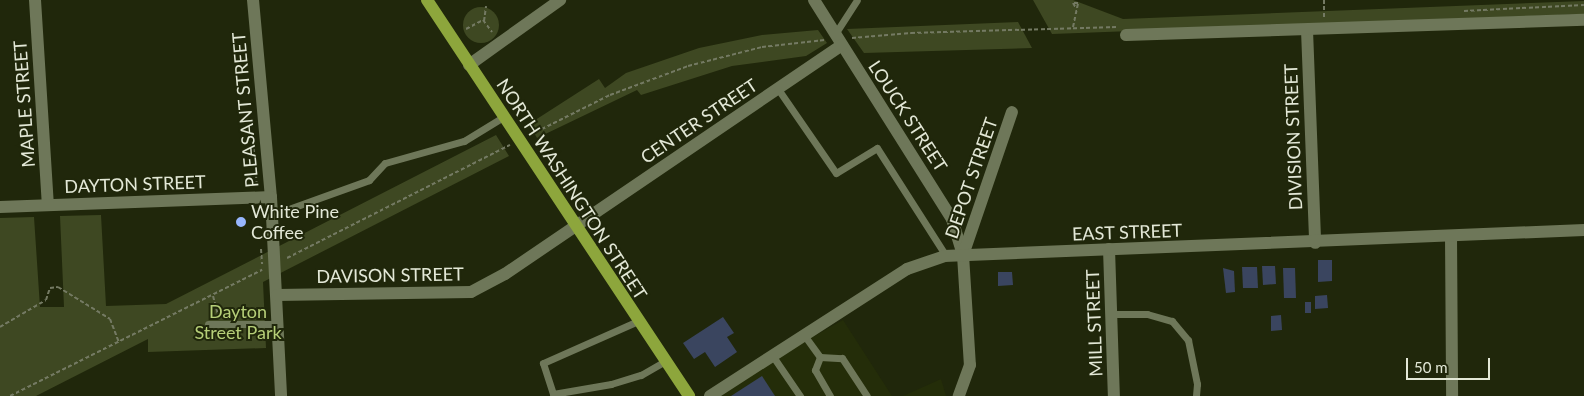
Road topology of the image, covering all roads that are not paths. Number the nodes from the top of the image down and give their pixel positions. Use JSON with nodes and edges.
{"nodes":[{"id":1,"x":35,"y":0,"type":"edge"},
{"id":2,"x":253,"y":0,"type":"edge"},
{"id":3,"x":427,"y":0,"type":"edge"},
{"id":4,"x":560,"y":0,"type":"edge"},
{"id":5,"x":814,"y":0,"type":"edge"},
{"id":6,"x":857,"y":0,"type":"edge"},
{"id":7,"x":1584,"y":20,"type":"edge"},
{"id":8,"x":1307,"y":30,"type":"junction"},
{"id":9,"x":1125,"y":31,"type":"road end"},
{"id":10,"x":838,"y":40,"type":"junction"},
{"id":11,"x":469,"y":65,"type":"junction"},
{"id":12,"x":778,"y":89,"type":"junction"},
{"id":13,"x":1012,"y":112,"type":"dead end"},
{"id":14,"x":503,"y":117,"type":"junction"},
{"id":15,"x":271,"y":197,"type":"junction"},
{"id":16,"x":48,"y":205,"type":"junction"},
{"id":17,"x":0,"y":206,"type":"edge"},
{"id":18,"x":272,"y":215,"type":"junction"},
{"id":19,"x":575,"y":225,"type":"junction"},
{"id":20,"x":1584,"y":230,"type":"edge"},
{"id":21,"x":1451,"y":236,"type":"junction"},
{"id":22,"x":1315,"y":243,"type":"junction"},
{"id":23,"x":1109,"y":249,"type":"junction"},
{"id":24,"x":963,"y":255,"type":"junction"},
{"id":25,"x":946,"y":256,"type":"junction"},
{"id":26,"x":277,"y":295,"type":"junction"},
{"id":27,"x":1111,"y":314,"type":"junction"},
{"id":28,"x":638,"y":321,"type":"junction"},
{"id":29,"x":208,"y":324,"type":"dead end"},
{"id":30,"x":278,"y":324,"type":"junction"},
{"id":31,"x":804,"y":335,"type":"junction"},
{"id":32,"x":772,"y":355,"type":"junction"},
{"id":33,"x":820,"y":357,"type":"junction"},
{"id":34,"x":666,"y":361,"type":"junction"},
{"id":35,"x":718,"y":394,"type":"edge"},
{"id":36,"x":282,"y":396,"type":"edge"},
{"id":37,"x":689,"y":396,"type":"edge"},
{"id":38,"x":800,"y":396,"type":"edge"},
{"id":39,"x":830,"y":396,"type":"edge"},
{"id":40,"x":867,"y":396,"type":"edge"},
{"id":41,"x":960,"y":396,"type":"edge"},
{"id":42,"x":1114,"y":396,"type":"edge"},
{"id":43,"x":1196,"y":396,"type":"edge"},
{"id":44,"x":1452,"y":396,"type":"edge"}],
"edges":[{"from":1,"to":16,"type":"street","name":"MAPLE STREET"},
{"from":2,"to":15,"type":"street","name":"PLEASANT STREET"},
{"from":3,"to":11,"type":"main road","name":"NORTH WASHINGTON STREET"},
{"from":4,"to":11,"type":"street"},
{"from":5,"to":10,"type":"street","name":"LOUCK STREET"},
{"from":6,"to":10,"type":"lane"},
{"from":7,"to":8,"type":"street"},
{"from":8,"to":9,"type":"street"},
{"from":8,"to":22,"type":"street","name":"DIVISION STREET"},
{"from":10,"to":12,"type":"street","name":"CENTER STREET"},
{"from":10,"to":24,"type":"street","name":"LOUCK STREET"},
{"from":11,"to":14,"type":"main road","name":"NORTH WASHINGTON STREET"},
{"from":12,"to":19,"type":"street","name":"CENTER STREET"},
{"from":12,"to":25,"type":"lane"},
{"from":13,"to":24,"type":"street","name":"DEPOT STREET"},
{"from":14,"to":18,"type":"lane"},
{"from":14,"to":19,"type":"main road","name":"NORTH WASHINGTON STREET"},
{"from":15,"to":16,"type":"street","name":"DAYTON STREET"},
{"from":15,"to":18,"type":"street","name":"PLEASANT STREET"},
{"from":16,"to":17,"type":"street","name":"DAYTON STREET"},
{"from":18,"to":26,"type":"street","name":"PLEASANT STREET"},
{"from":19,"to":26,"type":"street","name":"DAVISON STREET"},
{"from":19,"to":28,"type":"main road","name":"NORTH WASHINGTON STREET"},
{"from":20,"to":21,"type":"street","name":"EAST STREET"},
{"from":21,"to":22,"type":"street","name":"EAST STREET"},
{"from":21,"to":44,"type":"street"},
{"from":22,"to":23,"type":"street","name":"EAST STREET"},
{"from":23,"to":24,"type":"street","name":"EAST STREET"},
{"from":23,"to":27,"type":"street","name":"MILL STREET"},
{"from":24,"to":25,"type":"street","name":"EAST STREET"},
{"from":24,"to":41,"type":"street"},
{"from":25,"to":31,"type":"street","name":"EAST STREET"},
{"from":26,"to":30,"type":"street","name":"PLEASANT STREET"},
{"from":27,"to":42,"type":"street","name":"MILL STREET"},
{"from":27,"to":43,"type":"lane"},
{"from":28,"to":34,"type":"main road","name":"NORTH WASHINGTON STREET"},
{"from":28,"to":34,"type":"lane"},
{"from":29,"to":30,"type":"lane"},
{"from":30,"to":36,"type":"street","name":"PLEASANT STREET"},
{"from":31,"to":32,"type":"street","name":"EAST STREET"},
{"from":31,"to":33,"type":"lane"},
{"from":32,"to":35,"type":"street","name":"EAST STREET"},
{"from":32,"to":38,"type":"lane"},
{"from":33,"to":39,"type":"lane"},
{"from":33,"to":40,"type":"lane"},
{"from":34,"to":37,"type":"main road","name":"NORTH WASHINGTON STREET"}]}
